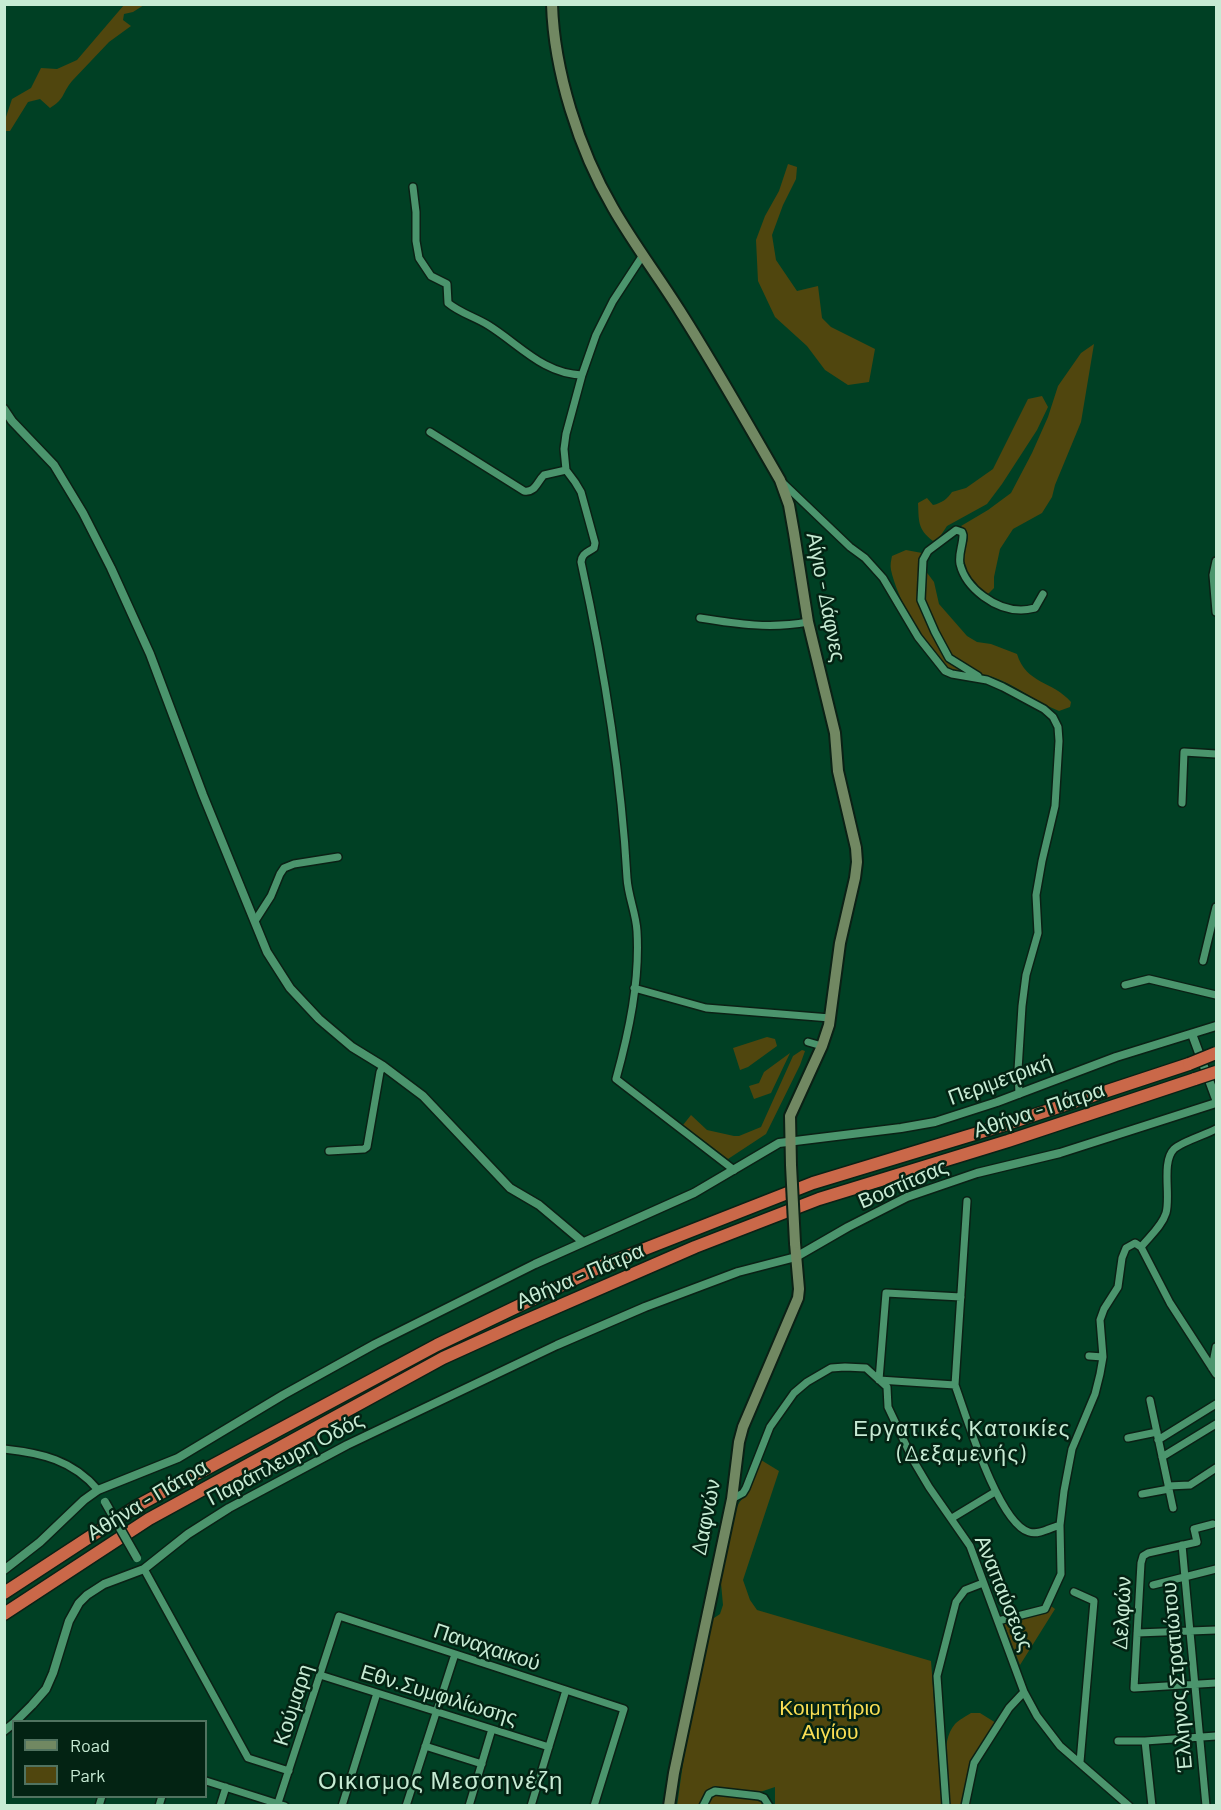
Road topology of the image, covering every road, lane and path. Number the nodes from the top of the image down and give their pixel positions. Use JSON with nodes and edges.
{"nodes":[{"id":1,"x":552,"y":4,"type":"edge"},
{"id":2,"x":413,"y":187,"type":"dead end"},
{"id":3,"x":643,"y":255,"type":"junction"},
{"id":4,"x":582,"y":375,"type":"junction"},
{"id":5,"x":4,"y":409,"type":"edge"},
{"id":6,"x":430,"y":432,"type":"dead end"},
{"id":7,"x":566,"y":470,"type":"junction"},
{"id":8,"x":780,"y":480,"type":"junction"},
{"id":9,"x":1216,"y":561,"type":"edge"},
{"id":10,"x":1043,"y":594,"type":"dead end"},
{"id":11,"x":1216,"y":612,"type":"edge"},
{"id":12,"x":700,"y":618,"type":"dead end"},
{"id":13,"x":808,"y":622,"type":"junction"},
{"id":14,"x":980,"y":678,"type":"junction"},
{"id":15,"x":1216,"y":754,"type":"edge"},
{"id":16,"x":1182,"y":803,"type":"dead end"},
{"id":17,"x":338,"y":857,"type":"dead end"},
{"id":18,"x":1216,"y":907,"type":"edge"},
{"id":19,"x":255,"y":921,"type":"junction"},
{"id":20,"x":1203,"y":961,"type":"dead end"},
{"id":21,"x":1125,"y":985,"type":"dead end"},
{"id":22,"x":634,"y":988,"type":"junction"},
{"id":23,"x":1216,"y":995,"type":"edge"},
{"id":24,"x":830,"y":1018,"type":"junction"},
{"id":25,"x":1216,"y":1026,"type":"edge"},
{"id":26,"x":1192,"y":1034,"type":"junction"},
{"id":27,"x":808,"y":1041,"type":"dead end"},
{"id":28,"x":822,"y":1046,"type":"junction"},
{"id":29,"x":1216,"y":1053,"type":"edge"},
{"id":30,"x":383,"y":1066,"type":"junction"},
{"id":31,"x":1216,"y":1071,"type":"edge"},
{"id":32,"x":1019,"y":1094,"type":"junction"},
{"id":33,"x":1216,"y":1101,"type":"edge"},
{"id":34,"x":1216,"y":1129,"type":"edge"},
{"id":35,"x":790,"y":1141,"type":"junction"},
{"id":36,"x":329,"y":1151,"type":"dead end"},
{"id":37,"x":734,"y":1170,"type":"junction"},
{"id":38,"x":967,"y":1201,"type":"dead end"},
{"id":39,"x":583,"y":1242,"type":"junction"},
{"id":40,"x":795,"y":1243,"type":"joint"},
{"id":41,"x":1141,"y":1246,"type":"junction"},
{"id":42,"x":796,"y":1257,"type":"junction"},
{"id":43,"x":961,"y":1297,"type":"junction"},
{"id":44,"x":645,"y":1307,"type":"joint"},
{"id":45,"x":1216,"y":1347,"type":"edge"},
{"id":46,"x":1089,"y":1356,"type":"dead end"},
{"id":47,"x":1103,"y":1357,"type":"junction"},
{"id":48,"x":1214,"y":1371,"type":"edge"},
{"id":49,"x":879,"y":1380,"type":"junction"},
{"id":50,"x":955,"y":1385,"type":"junction"},
{"id":51,"x":1150,"y":1400,"type":"dead end"},
{"id":52,"x":1216,"y":1404,"type":"edge"},
{"id":53,"x":1216,"y":1424,"type":"edge"},
{"id":54,"x":1158,"y":1436,"type":"junction"},
{"id":55,"x":1128,"y":1438,"type":"dead end"},
{"id":56,"x":4,"y":1449,"type":"edge"},
{"id":57,"x":1162,"y":1457,"type":"junction"},
{"id":58,"x":1216,"y":1468,"type":"edge"},
{"id":59,"x":1168,"y":1487,"type":"junction"},
{"id":60,"x":98,"y":1490,"type":"junction"},
{"id":61,"x":995,"y":1492,"type":"junction"},
{"id":62,"x":1142,"y":1494,"type":"dead end"},
{"id":63,"x":732,"y":1499,"type":"junction"},
{"id":64,"x":1173,"y":1508,"type":"dead end"},
{"id":65,"x":952,"y":1518,"type":"junction"},
{"id":66,"x":1213,"y":1524,"type":"dead end"},
{"id":67,"x":1060,"y":1525,"type":"junction"},
{"id":68,"x":1182,"y":1545,"type":"junction"},
{"id":69,"x":144,"y":1569,"type":"junction"},
{"id":70,"x":1216,"y":1569,"type":"edge"},
{"id":71,"x":4,"y":1570,"type":"edge"},
{"id":72,"x":1185,"y":1577,"type":"junction"},
{"id":73,"x":983,"y":1583,"type":"junction"},
{"id":74,"x":1153,"y":1585,"type":"dead end"},
{"id":75,"x":1074,"y":1592,"type":"dead end"},
{"id":76,"x":4,"y":1593,"type":"edge"},
{"id":77,"x":4,"y":1614,"type":"edge"},
{"id":78,"x":339,"y":1616,"type":"joint"},
{"id":79,"x":998,"y":1621,"type":"junction"},
{"id":80,"x":1216,"y":1630,"type":"edge"},
{"id":81,"x":1190,"y":1631,"type":"junction"},
{"id":82,"x":1137,"y":1633,"type":"junction"},
{"id":83,"x":455,"y":1654,"type":"junction"},
{"id":84,"x":320,"y":1675,"type":"junction"},
{"id":85,"x":1216,"y":1683,"type":"edge"},
{"id":86,"x":1195,"y":1684,"type":"junction"},
{"id":87,"x":566,"y":1690,"type":"junction"},
{"id":88,"x":1024,"y":1692,"type":"junction"},
{"id":89,"x":377,"y":1693,"type":"junction"},
{"id":90,"x":436,"y":1712,"type":"junction"},
{"id":91,"x":16,"y":1720,"type":"edge"},
{"id":92,"x":492,"y":1729,"type":"junction"},
{"id":93,"x":1216,"y":1736,"type":"edge"},
{"id":94,"x":1199,"y":1737,"type":"junction"},
{"id":95,"x":1118,"y":1741,"type":"dead end"},
{"id":96,"x":1145,"y":1741,"type":"junction"},
{"id":97,"x":425,"y":1746,"type":"junction"},
{"id":98,"x":549,"y":1747,"type":"junction"},
{"id":99,"x":1080,"y":1762,"type":"junction"},
{"id":100,"x":482,"y":1764,"type":"junction"},
{"id":101,"x":289,"y":1771,"type":"junction"},
{"id":102,"x":207,"y":1781,"type":"edge"},
{"id":103,"x":226,"y":1787,"type":"junction"},
{"id":104,"x":282,"y":1804,"type":"edge"},
{"id":105,"x":220,"y":1806,"type":"edge"},
{"id":106,"x":342,"y":1806,"type":"edge"},
{"id":107,"x":406,"y":1806,"type":"edge"},
{"id":108,"x":469,"y":1806,"type":"edge"},
{"id":109,"x":531,"y":1806,"type":"edge"},
{"id":110,"x":594,"y":1806,"type":"edge"},
{"id":111,"x":669,"y":1806,"type":"edge"},
{"id":112,"x":703,"y":1806,"type":"edge"},
{"id":113,"x":769,"y":1806,"type":"edge"},
{"id":114,"x":946,"y":1806,"type":"edge"},
{"id":115,"x":965,"y":1806,"type":"edge"},
{"id":116,"x":1129,"y":1806,"type":"edge"},
{"id":117,"x":1152,"y":1806,"type":"edge"},
{"id":118,"x":1206,"y":1806,"type":"edge"}],
"edges":[{"from":1,"to":3,"type":"main road","name":"Αίγιο - Δάφνες"},
{"from":2,"to":4,"type":"street"},
{"from":3,"to":4,"type":"street"},
{"from":3,"to":8,"type":"main road","name":"Αίγιο - Δάφνες"},
{"from":4,"to":7,"type":"street"},
{"from":5,"to":19,"type":"street"},
{"from":6,"to":7,"type":"street"},
{"from":7,"to":22,"type":"street"},
{"from":8,"to":13,"type":"main road","name":"Αίγιο - Δάφνες"},
{"from":8,"to":14,"type":"street"},
{"from":9,"to":11,"type":"street"},
{"from":10,"to":14,"type":"street"},
{"from":12,"to":13,"type":"street"},
{"from":13,"to":24,"type":"main road","name":"Αίγιο - Δάφνες"},
{"from":14,"to":32,"type":"street"},
{"from":15,"to":16,"type":"street"},
{"from":17,"to":19,"type":"street"},
{"from":18,"to":20,"type":"street"},
{"from":19,"to":30,"type":"street"},
{"from":21,"to":23,"type":"street"},
{"from":22,"to":24,"type":"street"},
{"from":22,"to":37,"type":"street"},
{"from":24,"to":28,"type":"main road","name":"Αίγιο - Δάφνες"},
{"from":25,"to":26,"type":"street","name":"Περιμετρική"},
{"from":26,"to":32,"type":"street","name":"Περιμετρική"},
{"from":26,"to":33,"type":"street"},
{"from":27,"to":28,"type":"street"},
{"from":28,"to":35,"type":"main road","name":"Αίγιο - Δάφνες"},
{"from":29,"to":76,"type":"highway","name":"Αθήνα - Πάτρα","bridge":true},
{"from":30,"to":36,"type":"street"},
{"from":30,"to":39,"type":"street"},
{"from":31,"to":77,"type":"highway","name":"Αθήνα - Πάτρα","bridge":true},
{"from":32,"to":35,"type":"street","name":"Περιμετρική"},
{"from":33,"to":42,"type":"street","name":"Βοστίτσας"},
{"from":34,"to":41,"type":"street"},
{"from":35,"to":37,"type":"street","name":"Περιμετρική"},
{"from":35,"to":40,"type":"main road","name":"Αίγιο - Δάφνες","bridge":true},
{"from":37,"to":39,"type":"street","name":"Περιμετρική"},
{"from":38,"to":43,"type":"street"},
{"from":39,"to":60,"type":"street","name":"Περιμετρική"},
{"from":40,"to":42,"type":"main road","name":"Δαφνών"},
{"from":41,"to":47,"type":"street"},
{"from":41,"to":48,"type":"street"},
{"from":42,"to":44,"type":"street","name":"Βοστίτσας"},
{"from":42,"to":63,"type":"main road","name":"Δαφνών"},
{"from":43,"to":49,"type":"street"},
{"from":43,"to":50,"type":"street"},
{"from":44,"to":69,"type":"street","name":"Παράπλευρη Οδός"},
{"from":45,"to":48,"type":"street"},
{"from":46,"to":47,"type":"street"},
{"from":47,"to":67,"type":"street"},
{"from":49,"to":50,"type":"street"},
{"from":49,"to":63,"type":"street"},
{"from":49,"to":65,"type":"street","name":"Αναπαύσεως"},
{"from":50,"to":61,"type":"street"},
{"from":51,"to":54,"type":"street"},
{"from":52,"to":54,"type":"street"},
{"from":53,"to":57,"type":"street"},
{"from":54,"to":55,"type":"street"},
{"from":54,"to":57,"type":"street"},
{"from":56,"to":60,"type":"street"},
{"from":57,"to":59,"type":"street"},
{"from":58,"to":59,"type":"street"},
{"from":59,"to":62,"type":"street"},
{"from":59,"to":64,"type":"street"},
{"from":60,"to":69,"type":"street","bridge":true},
{"from":60,"to":71,"type":"street","name":"Περιμετρική"},
{"from":61,"to":65,"type":"street"},
{"from":61,"to":67,"type":"street"},
{"from":63,"to":111,"type":"main road","name":"Δαφνών"},
{"from":65,"to":73,"type":"street","name":"Αναπαύσεως"},
{"from":66,"to":68,"type":"street"},
{"from":67,"to":79,"type":"street"},
{"from":68,"to":72,"type":"street","name":"Έλληνος Στρατιώτου"},
{"from":68,"to":82,"type":"street","name":"Δελφών"},
{"from":69,"to":91,"type":"street","name":"Παράπλευρη Οδός"},
{"from":69,"to":101,"type":"street"},
{"from":70,"to":72,"type":"street"},
{"from":72,"to":74,"type":"street"},
{"from":72,"to":81,"type":"street","name":"Έλληνος Στρατιώτου"},
{"from":73,"to":79,"type":"street","name":"Αναπαύσεως"},
{"from":73,"to":114,"type":"street"},
{"from":75,"to":99,"type":"street"},
{"from":78,"to":83,"type":"street","name":"Παναχαικού"},
{"from":78,"to":84,"type":"street","name":"Κούμαρη"},
{"from":79,"to":88,"type":"street","name":"Αναπαύσεως"},
{"from":80,"to":81,"type":"street"},
{"from":81,"to":82,"type":"street"},
{"from":81,"to":86,"type":"street","name":"Έλληνος Στρατιώτου"},
{"from":82,"to":86,"type":"street","name":"Δελφών"},
{"from":83,"to":87,"type":"street","name":"Παναχαικού"},
{"from":83,"to":90,"type":"street"},
{"from":84,"to":89,"type":"street","name":"Εθν.Συμφιλίωσης"},
{"from":84,"to":101,"type":"street","name":"Κούμαρη"},
{"from":85,"to":86,"type":"street"},
{"from":86,"to":94,"type":"street","name":"Έλληνος Στρατιώτου"},
{"from":87,"to":98,"type":"street"},
{"from":87,"to":110,"type":"street","name":"Παναχαικού"},
{"from":88,"to":99,"type":"street","name":"Αναπαύσεως"},
{"from":88,"to":115,"type":"street"},
{"from":89,"to":90,"type":"street","name":"Εθν.Συμφιλίωσης"},
{"from":89,"to":106,"type":"street"},
{"from":90,"to":92,"type":"street","name":"Εθν.Συμφιλίωσης"},
{"from":90,"to":97,"type":"street"},
{"from":92,"to":98,"type":"street","name":"Εθν.Συμφιλίωσης"},
{"from":92,"to":100,"type":"street"},
{"from":93,"to":94,"type":"street"},
{"from":94,"to":96,"type":"street"},
{"from":94,"to":118,"type":"street","name":"Έλληνος Στρατιώτου"},
{"from":95,"to":96,"type":"street"},
{"from":96,"to":117,"type":"street"},
{"from":97,"to":100,"type":"street"},
{"from":97,"to":107,"type":"street"},
{"from":98,"to":109,"type":"street"},
{"from":99,"to":116,"type":"street","name":"Αναπαύσεως"},
{"from":100,"to":108,"type":"street"},
{"from":101,"to":104,"type":"street","name":"Κούμαρη"},
{"from":102,"to":103,"type":"street"},
{"from":103,"to":104,"type":"street"},
{"from":103,"to":105,"type":"street"},
{"from":112,"to":113,"type":"street"}]}
